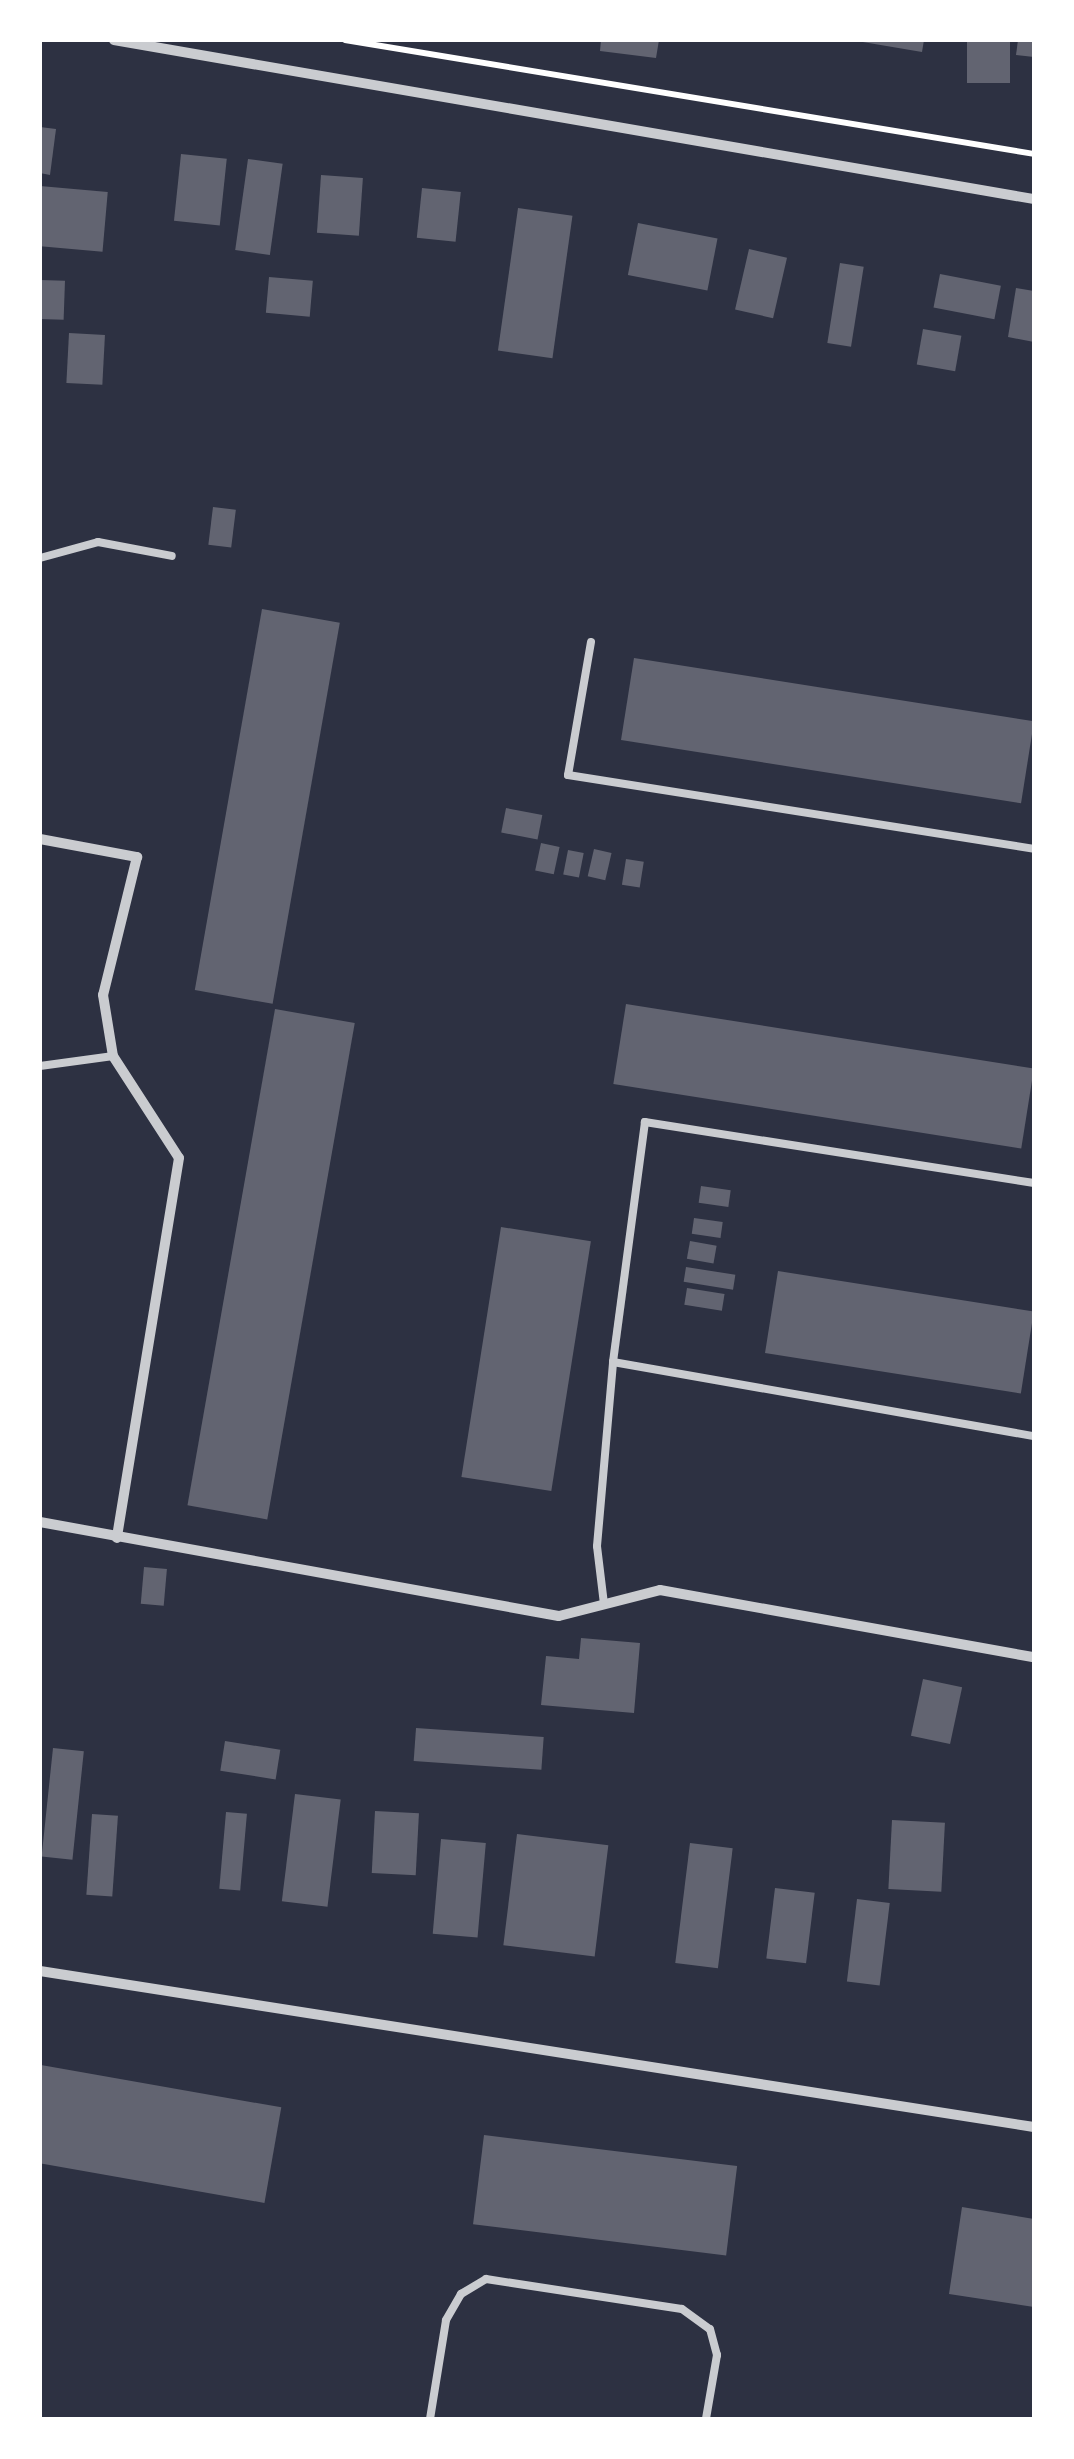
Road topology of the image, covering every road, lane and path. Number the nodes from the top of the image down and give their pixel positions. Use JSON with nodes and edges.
{"nodes":[{"id":1,"x":114,"y":40,"type":"edge"},
{"id":2,"x":345,"y":40,"type":"edge"},
{"id":3,"x":1034,"y":154,"type":"edge"},
{"id":4,"x":1034,"y":199,"type":"edge"},
{"id":5,"x":172,"y":556,"type":"dead end"},
{"id":6,"x":40,"y":558,"type":"edge"},
{"id":7,"x":591,"y":642,"type":"dead end"},
{"id":8,"x":40,"y":839,"type":"edge"},
{"id":9,"x":1034,"y":849,"type":"edge"},
{"id":10,"x":113,"y":1056,"type":"junction"},
{"id":11,"x":40,"y":1066,"type":"edge"},
{"id":12,"x":1034,"y":1182,"type":"edge"},
{"id":13,"x":612,"y":1362,"type":"junction"},
{"id":14,"x":1034,"y":1436,"type":"edge"},
{"id":15,"x":40,"y":1522,"type":"edge"},
{"id":16,"x":117,"y":1538,"type":"junction"},
{"id":17,"x":604,"y":1604,"type":"junction"},
{"id":18,"x":1034,"y":1657,"type":"edge"},
{"id":19,"x":40,"y":1971,"type":"edge"},
{"id":20,"x":1034,"y":2127,"type":"edge"},
{"id":21,"x":430,"y":2419,"type":"edge"},
{"id":22,"x":706,"y":2419,"type":"edge"}],
"edges":[{"from":1,"to":4,"type":"street"},
{"from":2,"to":3,"type":"path"},
{"from":5,"to":6,"type":"lane"},
{"from":7,"to":9,"type":"lane"},
{"from":8,"to":10,"type":"street"},
{"from":10,"to":11,"type":"lane"},
{"from":10,"to":16,"type":"street"},
{"from":12,"to":13,"type":"lane"},
{"from":13,"to":14,"type":"lane"},
{"from":13,"to":17,"type":"lane"},
{"from":15,"to":16,"type":"street"},
{"from":16,"to":17,"type":"street"},
{"from":17,"to":18,"type":"street"},
{"from":19,"to":20,"type":"street"},
{"from":21,"to":22,"type":"lane"}]}
